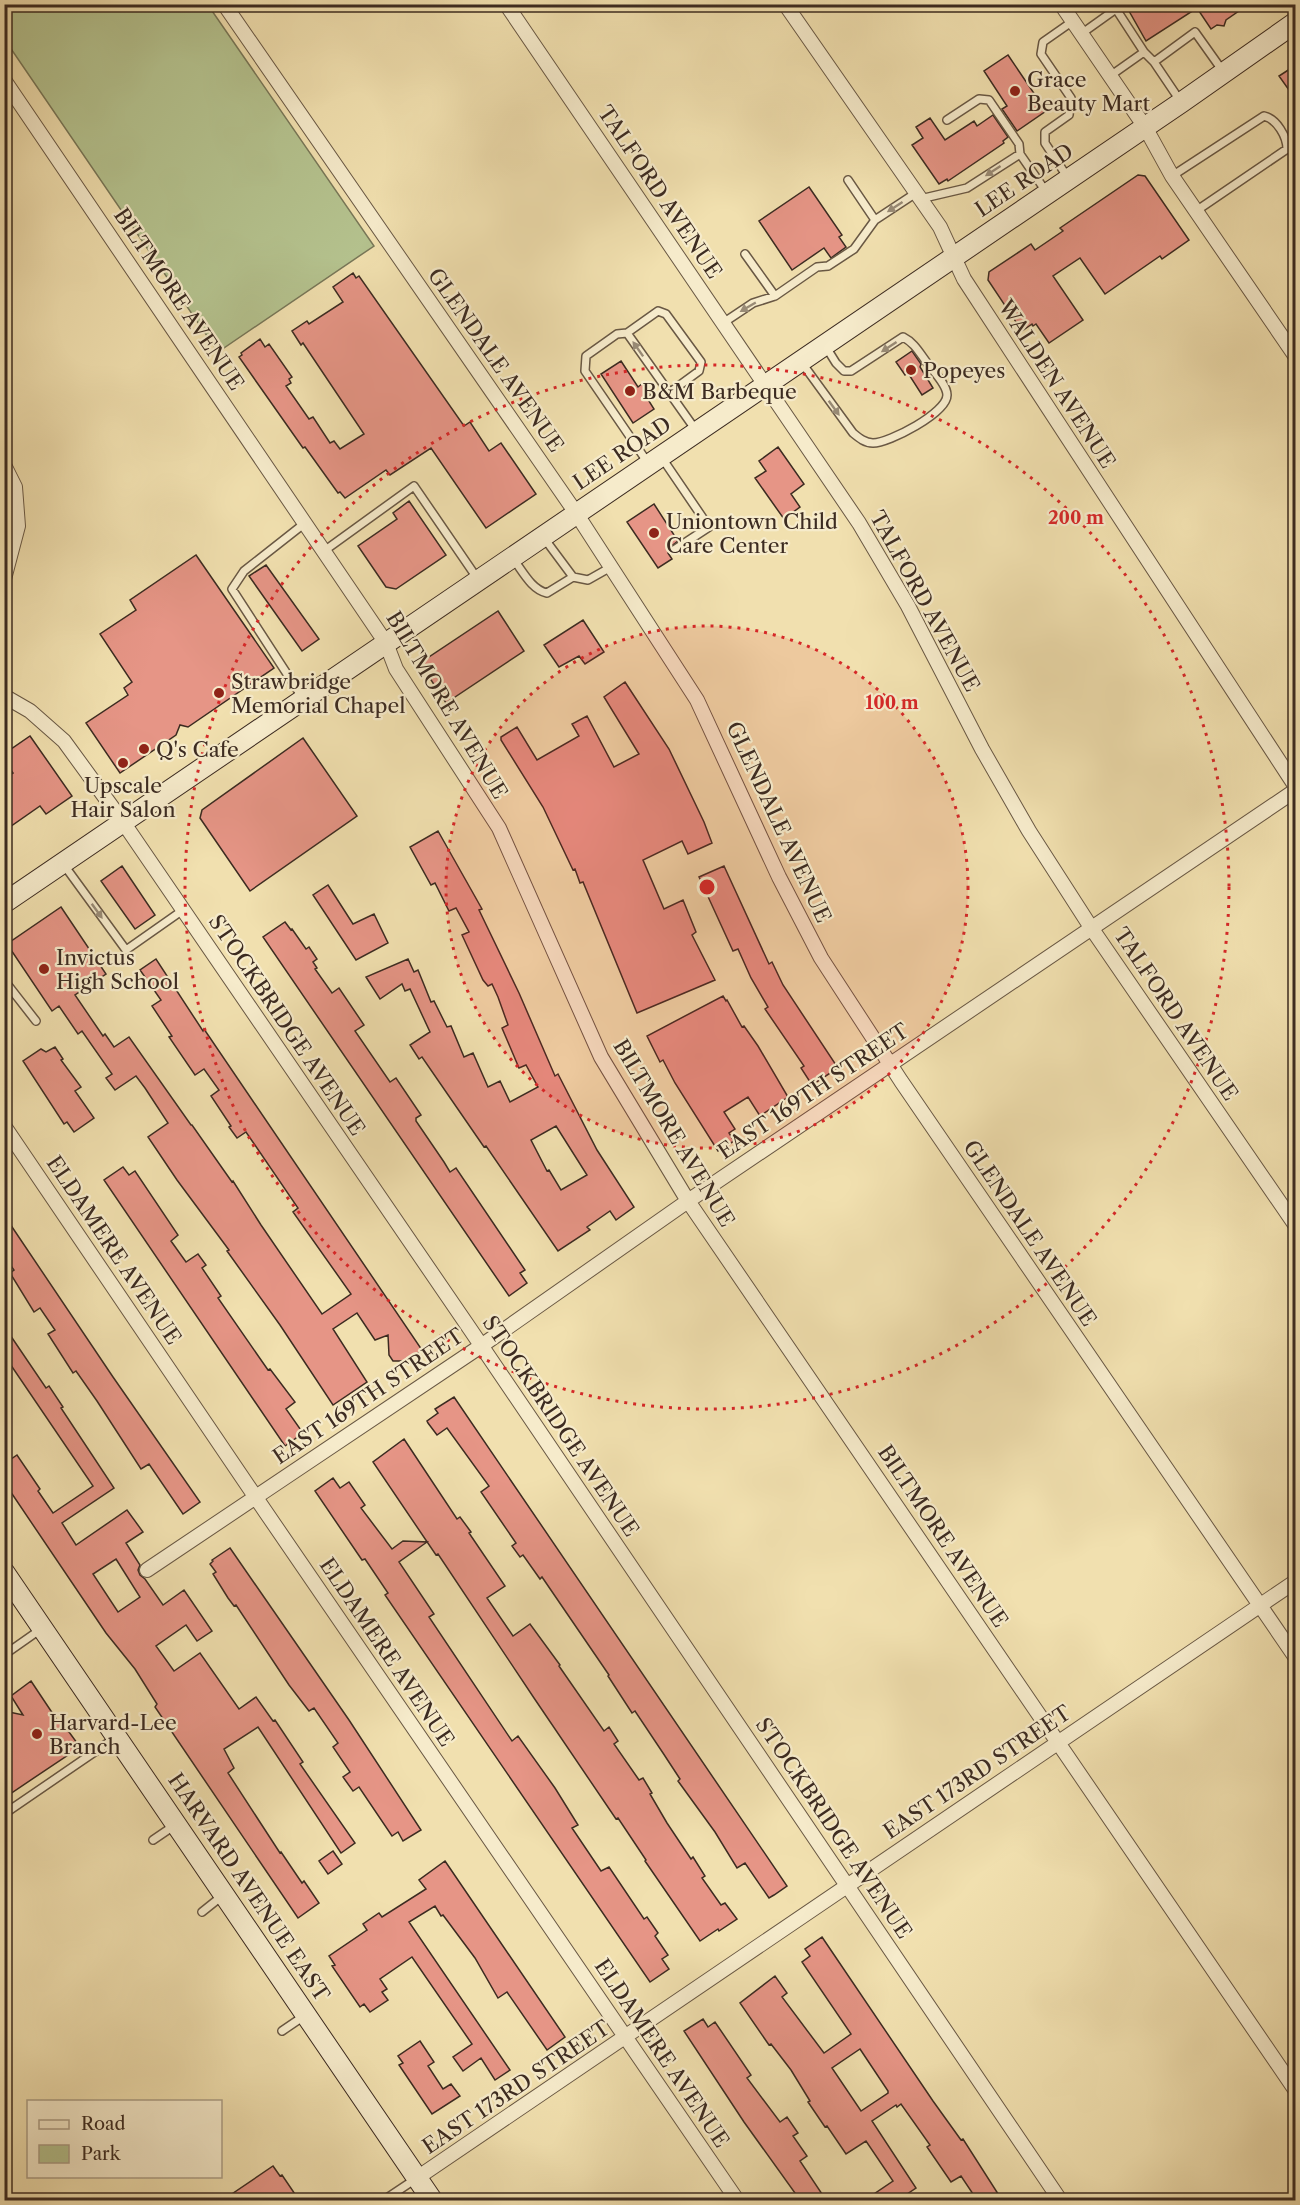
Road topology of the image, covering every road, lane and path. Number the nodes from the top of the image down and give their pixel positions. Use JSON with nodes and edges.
{"nodes":[{"id":1,"x":224,"y":4,"type":"edge"},
{"id":2,"x":506,"y":4,"type":"edge"},
{"id":3,"x":785,"y":4,"type":"edge"},
{"id":4,"x":1061,"y":4,"type":"edge"},
{"id":5,"x":1119,"y":7,"type":"edge"},
{"id":6,"x":1072,"y":21,"type":"junction"},
{"id":7,"x":1296,"y":22,"type":"edge"},
{"id":8,"x":1081,"y":34,"type":"junction"},
{"id":9,"x":1144,"y":52,"type":"junction"},
{"id":10,"x":1154,"y":62,"type":"junction"},
{"id":11,"x":1224,"y":72,"type":"junction"},
{"id":12,"x":1110,"y":76,"type":"junction"},
{"id":13,"x":4,"y":80,"type":"edge"},
{"id":14,"x":1182,"y":102,"type":"junction"},
{"id":15,"x":947,"y":120,"type":"dead end"},
{"id":16,"x":1145,"y":127,"type":"junction"},
{"id":17,"x":1020,"y":154,"type":"junction"},
{"id":18,"x":1172,"y":176,"type":"junction"},
{"id":19,"x":1068,"y":178,"type":"junction"},
{"id":20,"x":848,"y":180,"type":"dead end"},
{"id":21,"x":1047,"y":193,"type":"junction"},
{"id":22,"x":918,"y":196,"type":"junction"},
{"id":23,"x":1196,"y":212,"type":"junction"},
{"id":24,"x":875,"y":220,"type":"junction"},
{"id":25,"x":745,"y":254,"type":"dead end"},
{"id":26,"x":954,"y":256,"type":"junction"},
{"id":27,"x":775,"y":296,"type":"junction"},
{"id":28,"x":723,"y":323,"type":"junction"},
{"id":29,"x":627,"y":333,"type":"junction"},
{"id":30,"x":825,"y":344,"type":"junction"},
{"id":31,"x":1296,"y":357,"type":"edge"},
{"id":32,"x":800,"y":361,"type":"junction"},
{"id":33,"x":765,"y":384,"type":"junction"},
{"id":34,"x":669,"y":393,"type":"junction"},
{"id":35,"x":697,"y":431,"type":"junction"},
{"id":36,"x":655,"y":460,"type":"junction"},
{"id":37,"x":4,"y":465,"type":"edge"},
{"id":38,"x":576,"y":513,"type":"junction"},
{"id":39,"x":305,"y":523,"type":"junction"},
{"id":40,"x":543,"y":536,"type":"junction"},
{"id":41,"x":674,"y":550,"type":"dead end"},
{"id":42,"x":324,"y":551,"type":"junction"},
{"id":43,"x":512,"y":557,"type":"junction"},
{"id":44,"x":611,"y":567,"type":"junction"},
{"id":45,"x":573,"y":578,"type":"junction"},
{"id":46,"x":4,"y":579,"type":"edge"},
{"id":47,"x":479,"y":580,"type":"junction"},
{"id":48,"x":386,"y":643,"type":"junction"},
{"id":49,"x":4,"y":696,"type":"edge"},
{"id":50,"x":303,"y":699,"type":"junction"},
{"id":51,"x":1296,"y":788,"type":"edge"},
{"id":52,"x":123,"y":822,"type":"junction"},
{"id":53,"x":63,"y":863,"type":"junction"},
{"id":54,"x":4,"y":903,"type":"edge"},
{"id":55,"x":183,"y":910,"type":"junction"},
{"id":56,"x":1092,"y":929,"type":"junction"},
{"id":57,"x":4,"y":980,"type":"edge"},
{"id":58,"x":36,"y":1021,"type":"dead end"},
{"id":59,"x":890,"y":1064,"type":"junction"},
{"id":60,"x":4,"y":1126,"type":"edge"},
{"id":61,"x":688,"y":1201,"type":"junction"},
{"id":62,"x":1296,"y":1226,"type":"edge"},
{"id":63,"x":481,"y":1346,"type":"junction"},
{"id":64,"x":256,"y":1497,"type":"junction"},
{"id":65,"x":147,"y":1570,"type":"dead end"},
{"id":66,"x":4,"y":1572,"type":"edge"},
{"id":67,"x":1296,"y":1581,"type":"edge"},
{"id":68,"x":1260,"y":1605,"type":"junction"},
{"id":69,"x":43,"y":1627,"type":"junction"},
{"id":70,"x":4,"y":1655,"type":"edge"},
{"id":71,"x":1296,"y":1658,"type":"edge"},
{"id":72,"x":117,"y":1736,"type":"junction"},
{"id":73,"x":1058,"y":1742,"type":"junction"},
{"id":74,"x":4,"y":1814,"type":"edge"},
{"id":75,"x":177,"y":1824,"type":"junction"},
{"id":76,"x":153,"y":1840,"type":"dead end"},
{"id":77,"x":848,"y":1886,"type":"junction"},
{"id":78,"x":224,"y":1895,"type":"junction"},
{"id":79,"x":202,"y":1912,"type":"dead end"},
{"id":80,"x":306,"y":2014,"type":"junction"},
{"id":81,"x":282,"y":2031,"type":"dead end"},
{"id":82,"x":626,"y":2038,"type":"junction"},
{"id":83,"x":1296,"y":2091,"type":"edge"},
{"id":84,"x":417,"y":2178,"type":"junction"},
{"id":85,"x":384,"y":2200,"type":"edge"},
{"id":86,"x":432,"y":2200,"type":"edge"},
{"id":87,"x":737,"y":2200,"type":"edge"},
{"id":88,"x":1060,"y":2200,"type":"edge"}],
"edges":[{"from":1,"to":38,"type":"street","name":"GLENDALE AVENUE"},
{"from":2,"to":28,"type":"street","name":"TALFORD AVENUE"},
{"from":3,"to":22,"type":"street","name":"WALDEN AVENUE"},
{"from":4,"to":6,"type":"street"},
{"from":5,"to":8,"type":"lane"},
{"from":5,"to":9,"type":"lane"},
{"from":6,"to":8,"type":"street"},
{"from":6,"to":19,"type":"lane"},
{"from":7,"to":11,"type":"main road","name":"LEE ROAD"},
{"from":8,"to":12,"type":"street"},
{"from":9,"to":10,"type":"lane"},
{"from":9,"to":12,"type":"lane"},
{"from":10,"to":11,"type":"lane"},
{"from":10,"to":14,"type":"lane"},
{"from":11,"to":14,"type":"main road","name":"LEE ROAD"},
{"from":12,"to":16,"type":"street"},
{"from":13,"to":39,"type":"street","name":"BILTMORE AVENUE"},
{"from":14,"to":16,"type":"main road","name":"LEE ROAD"},
{"from":15,"to":17,"type":"lane"},
{"from":16,"to":18,"type":"street"},
{"from":16,"to":19,"type":"main road","name":"LEE ROAD"},
{"from":17,"to":21,"type":"lane"},
{"from":17,"to":22,"type":"lane","one_way":true},
{"from":18,"to":23,"type":"street"},
{"from":18,"to":23,"type":"lane"},
{"from":19,"to":21,"type":"main road","name":"LEE ROAD"},
{"from":20,"to":24,"type":"lane"},
{"from":21,"to":26,"type":"main road","name":"LEE ROAD"},
{"from":22,"to":24,"type":"lane","one_way":true},
{"from":22,"to":26,"type":"street","name":"WALDEN AVENUE"},
{"from":23,"to":31,"type":"street"},
{"from":24,"to":27,"type":"lane"},
{"from":25,"to":27,"type":"lane"},
{"from":26,"to":30,"type":"main road","name":"LEE ROAD"},
{"from":26,"to":51,"type":"street","name":"WALDEN AVENUE"},
{"from":27,"to":28,"type":"lane","one_way":true},
{"from":28,"to":33,"type":"street","name":"TALFORD AVENUE"},
{"from":34,"to":29,"type":"lane","one_way":true},
{"from":29,"to":34,"type":"lane"},
{"from":29,"to":36,"type":"lane"},
{"from":30,"to":32,"type":"main road","name":"LEE ROAD"},
{"from":32,"to":30,"type":"lane","one_way":true},
{"from":32,"to":33,"type":"main road","name":"LEE ROAD"},
{"from":33,"to":35,"type":"main road","name":"LEE ROAD"},
{"from":33,"to":56,"type":"street","name":"TALFORD AVENUE"},
{"from":34,"to":35,"type":"lane"},
{"from":35,"to":36,"type":"main road","name":"LEE ROAD"},
{"from":36,"to":38,"type":"main road","name":"LEE ROAD"},
{"from":36,"to":41,"type":"lane"},
{"from":37,"to":46,"type":"street"},
{"from":38,"to":40,"type":"main road","name":"LEE ROAD"},
{"from":38,"to":44,"type":"street","name":"GLENDALE AVENUE"},
{"from":39,"to":42,"type":"street","name":"BILTMORE AVENUE"},
{"from":39,"to":50,"type":"lane"},
{"from":40,"to":43,"type":"main road","name":"LEE ROAD"},
{"from":40,"to":45,"type":"lane"},
{"from":42,"to":47,"type":"lane"},
{"from":42,"to":48,"type":"street","name":"BILTMORE AVENUE"},
{"from":43,"to":45,"type":"lane"},
{"from":43,"to":47,"type":"main road","name":"LEE ROAD"},
{"from":44,"to":45,"type":"lane"},
{"from":44,"to":59,"type":"street","name":"GLENDALE AVENUE"},
{"from":47,"to":48,"type":"main road","name":"LEE ROAD"},
{"from":48,"to":50,"type":"main road","name":"LEE ROAD"},
{"from":48,"to":61,"type":"street","name":"BILTMORE AVENUE"},
{"from":49,"to":52,"type":"street","name":"STOCKBRIDGE AVENUE"},
{"from":50,"to":52,"type":"main road","name":"LEE ROAD"},
{"from":51,"to":56,"type":"street","name":"EAST 169TH STREET"},
{"from":52,"to":53,"type":"main road","name":"LEE ROAD"},
{"from":52,"to":55,"type":"street","name":"STOCKBRIDGE AVENUE"},
{"from":53,"to":54,"type":"main road","name":"LEE ROAD"},
{"from":53,"to":55,"type":"lane","one_way":true},
{"from":55,"to":63,"type":"street","name":"STOCKBRIDGE AVENUE"},
{"from":56,"to":59,"type":"street","name":"EAST 169TH STREET"},
{"from":56,"to":62,"type":"street","name":"TALFORD AVENUE"},
{"from":57,"to":58,"type":"lane"},
{"from":59,"to":61,"type":"street","name":"EAST 169TH STREET"},
{"from":59,"to":68,"type":"street","name":"GLENDALE AVENUE"},
{"from":60,"to":64,"type":"street","name":"ELDAMERE AVENUE"},
{"from":61,"to":63,"type":"street","name":"EAST 169TH STREET"},
{"from":61,"to":73,"type":"street","name":"BILTMORE AVENUE"},
{"from":63,"to":64,"type":"street","name":"EAST 169TH STREET"},
{"from":63,"to":77,"type":"street","name":"STOCKBRIDGE AVENUE"},
{"from":64,"to":65,"type":"street","name":"EAST 169TH STREET"},
{"from":64,"to":82,"type":"street","name":"ELDAMERE AVENUE"},
{"from":66,"to":69,"type":"main road","name":"HARVARD AVENUE EAST"},
{"from":67,"to":68,"type":"street","name":"EAST 173RD STREET"},
{"from":68,"to":71,"type":"street","name":"GLENDALE AVENUE"},
{"from":68,"to":73,"type":"street","name":"EAST 173RD STREET"},
{"from":69,"to":70,"type":"lane"},
{"from":69,"to":72,"type":"main road","name":"HARVARD AVENUE EAST"},
{"from":72,"to":74,"type":"lane"},
{"from":72,"to":75,"type":"main road","name":"HARVARD AVENUE EAST"},
{"from":73,"to":77,"type":"street","name":"EAST 173RD STREET"},
{"from":73,"to":83,"type":"street","name":"BILTMORE AVENUE"},
{"from":75,"to":76,"type":"lane"},
{"from":75,"to":78,"type":"main road","name":"HARVARD AVENUE EAST"},
{"from":77,"to":82,"type":"street","name":"EAST 173RD STREET"},
{"from":77,"to":88,"type":"street","name":"STOCKBRIDGE AVENUE"},
{"from":78,"to":79,"type":"lane"},
{"from":78,"to":80,"type":"main road","name":"HARVARD AVENUE EAST"},
{"from":80,"to":81,"type":"lane"},
{"from":80,"to":84,"type":"main road","name":"HARVARD AVENUE EAST"},
{"from":82,"to":84,"type":"street","name":"EAST 173RD STREET"},
{"from":82,"to":87,"type":"street","name":"ELDAMERE AVENUE"},
{"from":84,"to":85,"type":"lane","name":"EAST 173RD STREET"},
{"from":84,"to":86,"type":"main road","name":"HARVARD AVENUE EAST"}]}
